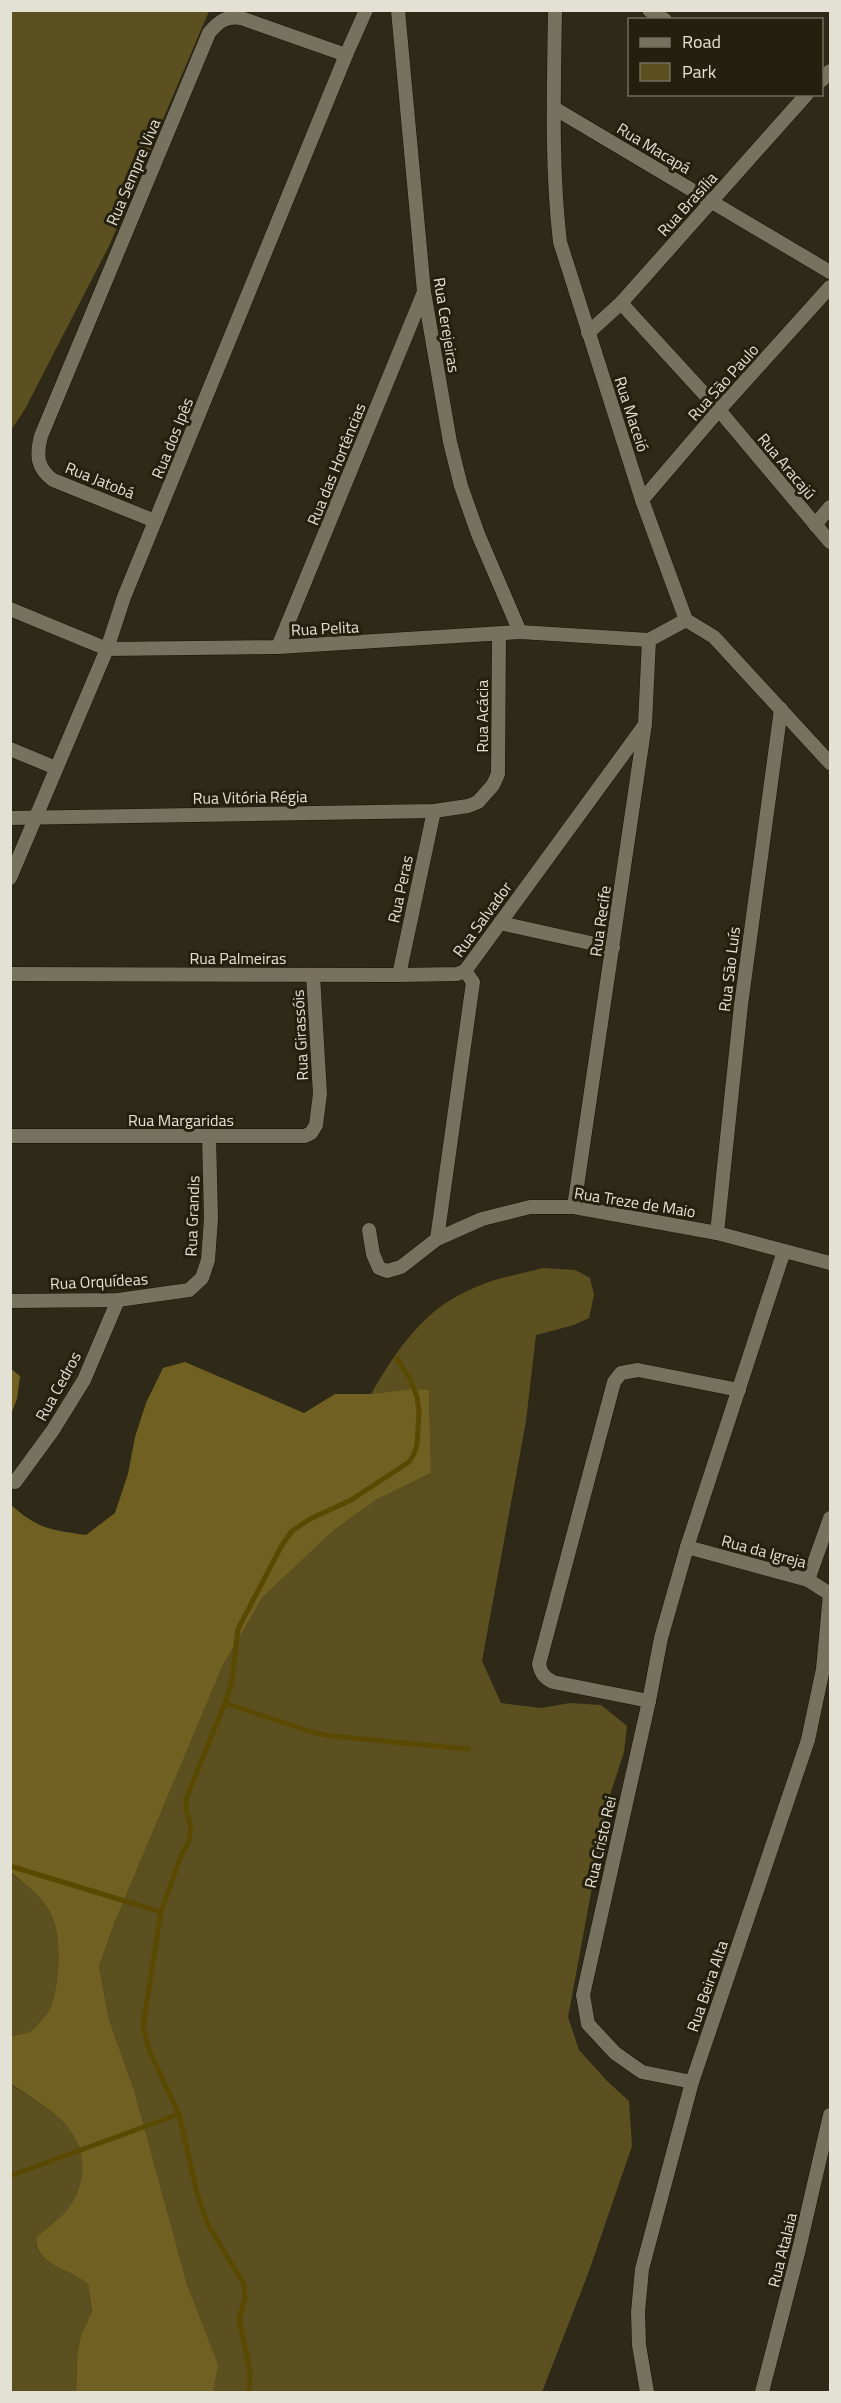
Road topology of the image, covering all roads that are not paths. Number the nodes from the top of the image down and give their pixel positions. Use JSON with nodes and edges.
{"nodes":[{"id":1,"x":366,"y":10,"type":"edge"},
{"id":2,"x":398,"y":10,"type":"edge"},
{"id":3,"x":555,"y":10,"type":"edge"},
{"id":4,"x":649,"y":10,"type":"edge"},
{"id":5,"x":662,"y":18,"type":"edge"},
{"id":6,"x":345,"y":54,"type":"junction"},
{"id":7,"x":803,"y":96,"type":"edge"},
{"id":8,"x":554,"y":108,"type":"junction"},
{"id":9,"x":711,"y":201,"type":"junction"},
{"id":10,"x":831,"y":272,"type":"edge"},
{"id":11,"x":831,"y":287,"type":"edge"},
{"id":12,"x":424,"y":292,"type":"junction"},
{"id":13,"x":621,"y":303,"type":"junction"},
{"id":14,"x":588,"y":333,"type":"junction"},
{"id":15,"x":719,"y":410,"type":"junction"},
{"id":16,"x":38,"y":462,"type":"joint"},
{"id":17,"x":642,"y":500,"type":"junction"},
{"id":18,"x":831,"y":507,"type":"edge"},
{"id":19,"x":156,"y":521,"type":"junction"},
{"id":20,"x":815,"y":525,"type":"junction"},
{"id":21,"x":831,"y":542,"type":"edge"},
{"id":22,"x":10,"y":609,"type":"edge"},
{"id":23,"x":686,"y":620,"type":"junction"},
{"id":24,"x":520,"y":632,"type":"junction"},
{"id":25,"x":499,"y":635,"type":"junction"},
{"id":26,"x":649,"y":640,"type":"junction"},
{"id":27,"x":278,"y":647,"type":"junction"},
{"id":28,"x":107,"y":649,"type":"junction"},
{"id":29,"x":781,"y":710,"type":"junction"},
{"id":30,"x":645,"y":724,"type":"junction"},
{"id":31,"x":10,"y":749,"type":"edge"},
{"id":32,"x":831,"y":763,"type":"edge"},
{"id":33,"x":56,"y":768,"type":"junction"},
{"id":34,"x":486,"y":795,"type":"joint"},
{"id":35,"x":434,"y":811,"type":"junction"},
{"id":36,"x":36,"y":817,"type":"junction"},
{"id":37,"x":10,"y":818,"type":"edge"},
{"id":38,"x":10,"y":878,"type":"edge"},
{"id":39,"x":500,"y":923,"type":"junction"},
{"id":40,"x":613,"y":948,"type":"junction"},
{"id":41,"x":465,"y":971,"type":"junction"},
{"id":42,"x":10,"y":974,"type":"edge"},
{"id":43,"x":313,"y":975,"type":"junction"},
{"id":44,"x":399,"y":975,"type":"junction"},
{"id":45,"x":320,"y":1094,"type":"joint"},
{"id":46,"x":10,"y":1136,"type":"edge"},
{"id":47,"x":209,"y":1136,"type":"junction"},
{"id":48,"x":574,"y":1207,"type":"junction"},
{"id":49,"x":369,"y":1230,"type":"dead end"},
{"id":50,"x":717,"y":1233,"type":"junction"},
{"id":51,"x":438,"y":1239,"type":"junction"},
{"id":52,"x":784,"y":1251,"type":"junction"},
{"id":53,"x":831,"y":1263,"type":"edge"},
{"id":54,"x":189,"y":1290,"type":"joint"},
{"id":55,"x":118,"y":1300,"type":"junction"},
{"id":56,"x":10,"y":1301,"type":"edge"},
{"id":57,"x":739,"y":1390,"type":"junction"},
{"id":58,"x":15,"y":1482,"type":"dead end"},
{"id":59,"x":831,"y":1518,"type":"edge"},
{"id":60,"x":687,"y":1547,"type":"junction"},
{"id":61,"x":808,"y":1580,"type":"junction"},
{"id":62,"x":830,"y":1594,"type":"edge"},
{"id":63,"x":650,"y":1701,"type":"junction"},
{"id":64,"x":692,"y":2082,"type":"junction"},
{"id":65,"x":831,"y":2115,"type":"edge"},
{"id":66,"x":647,"y":2392,"type":"edge"},
{"id":67,"x":762,"y":2392,"type":"edge"}],
"edges":[{"from":1,"to":6,"type":"street","name":"Rua dos Ipês"},
{"from":2,"to":12,"type":"street","name":"Rua Cerejeiras"},
{"from":3,"to":8,"type":"street","name":"Rua Maceió"},
{"from":4,"to":5,"type":"street"},
{"from":6,"to":16,"type":"street","name":"Rua Sempre Viva"},
{"from":6,"to":19,"type":"street","name":"Rua dos Ipês"},
{"from":7,"to":9,"type":"street","name":"Rua Brasília"},
{"from":8,"to":9,"type":"street","name":"Rua Macapá"},
{"from":8,"to":14,"type":"street","name":"Rua Maceió"},
{"from":9,"to":10,"type":"street","name":"Rua Macapá"},
{"from":9,"to":13,"type":"street","name":"Rua Brasília"},
{"from":11,"to":15,"type":"street","name":"Rua São Paulo"},
{"from":12,"to":24,"type":"street","name":"Rua Cerejeiras"},
{"from":12,"to":27,"type":"street","name":"Rua das Hortências"},
{"from":13,"to":14,"type":"street","name":"Rua Brasília"},
{"from":13,"to":15,"type":"street","name":"Rua Aracajú"},
{"from":14,"to":17,"type":"street","name":"Rua Maceió"},
{"from":15,"to":17,"type":"street","name":"Rua São Paulo"},
{"from":15,"to":20,"type":"street","name":"Rua Aracajú"},
{"from":16,"to":19,"type":"street","name":"Rua Jatobá"},
{"from":17,"to":23,"type":"street","name":"Rua Maceió"},
{"from":18,"to":20,"type":"street"},
{"from":19,"to":28,"type":"street","name":"Rua dos Ipês"},
{"from":20,"to":21,"type":"street","name":"Rua Aracajú"},
{"from":22,"to":28,"type":"street","name":"Rua Pelita"},
{"from":23,"to":26,"type":"street"},
{"from":23,"to":29,"type":"street"},
{"from":24,"to":25,"type":"street","name":"Rua Pelita"},
{"from":24,"to":26,"type":"street","name":"Rua Pelita"},
{"from":25,"to":27,"type":"street","name":"Rua Pelita"},
{"from":25,"to":34,"type":"street","name":"Rua Acácia"},
{"from":26,"to":30,"type":"street","name":"Rua Recife"},
{"from":27,"to":28,"type":"street","name":"Rua Pelita"},
{"from":28,"to":33,"type":"street","name":"Rua dos Ipês"},
{"from":29,"to":32,"type":"street"},
{"from":29,"to":50,"type":"street","name":"Rua São Luís"},
{"from":30,"to":39,"type":"street","name":"Rua Salvador"},
{"from":30,"to":40,"type":"street","name":"Rua Recife"},
{"from":31,"to":33,"type":"street"},
{"from":33,"to":36,"type":"street","name":"Rua dos Ipês"},
{"from":34,"to":35,"type":"street","name":"Rua Vitória Régia"},
{"from":35,"to":36,"type":"street","name":"Rua Vitória Régia"},
{"from":35,"to":44,"type":"street","name":"Rua Peras"},
{"from":36,"to":37,"type":"street","name":"Rua Vitória Régia"},
{"from":36,"to":38,"type":"street","name":"Rua dos Ipês"},
{"from":39,"to":40,"type":"street"},
{"from":39,"to":41,"type":"street","name":"Rua Salvador"},
{"from":40,"to":48,"type":"street","name":"Rua Recife"},
{"from":41,"to":44,"type":"street","name":"Rua Palmeiras"},
{"from":41,"to":51,"type":"street","name":"Rua Salvador"},
{"from":42,"to":43,"type":"street","name":"Rua Palmeiras"},
{"from":43,"to":44,"type":"street","name":"Rua Palmeiras"},
{"from":43,"to":45,"type":"street","name":"Rua Girassóis"},
{"from":45,"to":47,"type":"street","name":"Rua Margaridas"},
{"from":46,"to":47,"type":"street","name":"Rua Margaridas"},
{"from":47,"to":54,"type":"street","name":"Rua Grandis"},
{"from":48,"to":50,"type":"street","name":"Rua Treze de Maio"},
{"from":48,"to":51,"type":"street","name":"Rua Treze de Maio"},
{"from":49,"to":51,"type":"street","name":"Rua Treze de Maio"},
{"from":50,"to":52,"type":"street","name":"Rua Treze de Maio"},
{"from":52,"to":53,"type":"street","name":"Rua Treze de Maio"},
{"from":52,"to":57,"type":"street","name":"Rua Cristo Rei"},
{"from":54,"to":55,"type":"street","name":"Rua Orquídeas"},
{"from":55,"to":56,"type":"street","name":"Rua Orquídeas"},
{"from":55,"to":58,"type":"street","name":"Rua Cedros"},
{"from":57,"to":60,"type":"street","name":"Rua Cristo Rei"},
{"from":57,"to":63,"type":"street"},
{"from":59,"to":61,"type":"street"},
{"from":60,"to":61,"type":"street","name":"Rua da Igreja"},
{"from":60,"to":63,"type":"street","name":"Rua Cristo Rei"},
{"from":61,"to":62,"type":"street","name":"Rua da Igreja"},
{"from":62,"to":64,"type":"street","name":"Rua Beira Alta"},
{"from":63,"to":64,"type":"street","name":"Rua Cristo Rei"},
{"from":64,"to":66,"type":"street","name":"Rua Beira Alta"},
{"from":65,"to":67,"type":"street","name":"Rua Atalaia"}]}
